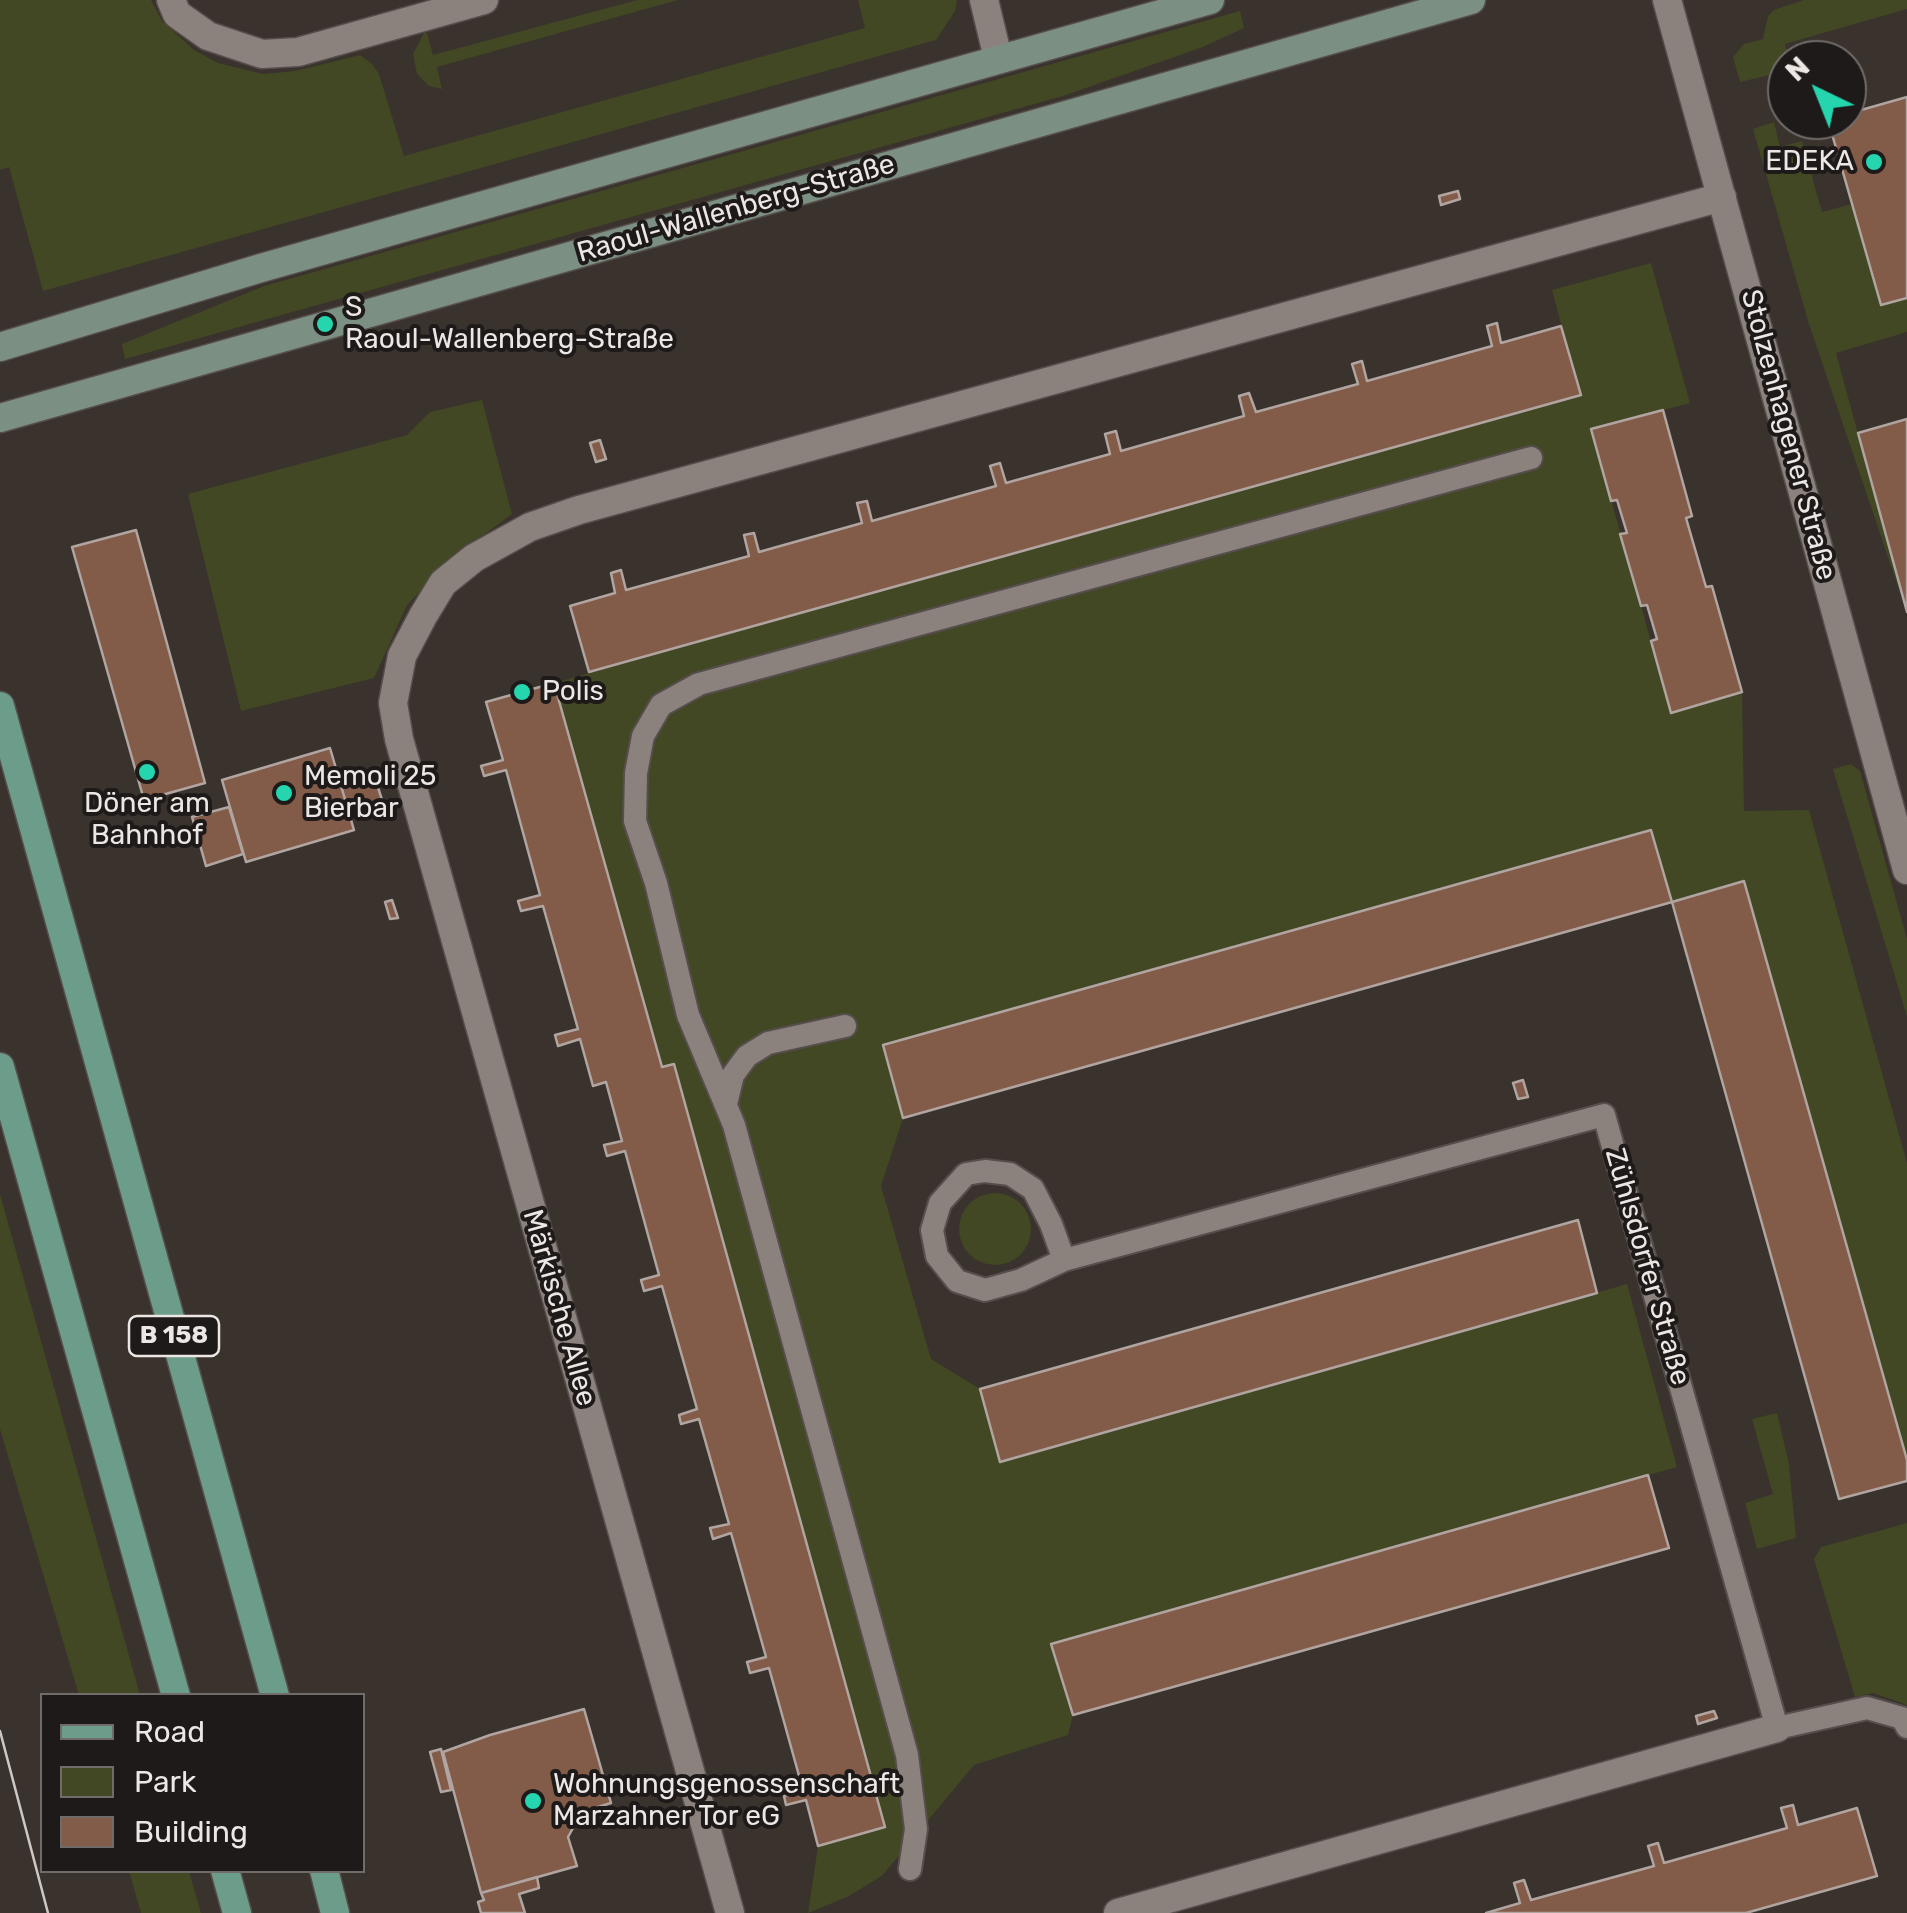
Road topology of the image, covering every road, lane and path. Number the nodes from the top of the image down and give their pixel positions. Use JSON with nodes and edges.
{"nodes":[{"id":1,"x":172,"y":0,"type":"edge"},
{"id":2,"x":484,"y":0,"type":"edge"},
{"id":3,"x":984,"y":0,"type":"edge"},
{"id":4,"x":1210,"y":0,"type":"edge"},
{"id":5,"x":1471,"y":0,"type":"edge"},
{"id":6,"x":1667,"y":0,"type":"edge"},
{"id":7,"x":998,"y":58,"type":"junction"},
{"id":8,"x":1722,"y":198,"type":"junction"},
{"id":9,"x":0,"y":346,"type":"edge"},
{"id":10,"x":0,"y":418,"type":"edge"},
{"id":11,"x":1531,"y":458,"type":"dead end"},
{"id":12,"x":0,"y":706,"type":"edge"},
{"id":13,"x":1907,"y":870,"type":"edge"},
{"id":14,"x":846,"y":1026,"type":"dead end"},
{"id":15,"x":0,"y":1068,"type":"edge"},
{"id":16,"x":726,"y":1104,"type":"junction"},
{"id":17,"x":1064,"y":1260,"type":"junction"},
{"id":18,"x":175,"y":1693,"type":"edge"},
{"id":19,"x":274,"y":1693,"type":"edge"},
{"id":20,"x":1907,"y":1727,"type":"edge"},
{"id":21,"x":1777,"y":1728,"type":"junction"},
{"id":22,"x":910,"y":1869,"type":"dead end"},
{"id":23,"x":226,"y":1873,"type":"edge"},
{"id":24,"x":325,"y":1873,"type":"edge"},
{"id":25,"x":237,"y":1913,"type":"edge"},
{"id":26,"x":335,"y":1913,"type":"edge"},
{"id":27,"x":730,"y":1913,"type":"edge"},
{"id":28,"x":1118,"y":1913,"type":"edge"}],
"edges":[{"from":1,"to":2,"type":"street"},
{"from":3,"to":7,"type":"street"},
{"from":4,"to":7,"type":"main road"},
{"from":5,"to":10,"type":"main road","name":"Raoul-Wallenberg-Straße"},
{"from":6,"to":8,"type":"street","name":"Stolzenhagener Straße"},
{"from":7,"to":9,"type":"main road"},
{"from":8,"to":13,"type":"street","name":"Stolzenhagener Straße"},
{"from":8,"to":27,"type":"street","name":"Märkische Allee"},
{"from":11,"to":16,"type":"lane"},
{"from":12,"to":19,"type":"main road","number":"B 158"},
{"from":14,"to":16,"type":"lane"},
{"from":15,"to":18,"type":"main road"},
{"from":16,"to":22,"type":"lane"},
{"from":17,"to":17,"type":"lane","name":"Zühlsdorfer Straße"},
{"from":17,"to":21,"type":"lane","name":"Zühlsdorfer Straße"},
{"from":20,"to":21,"type":"lane"},
{"from":21,"to":28,"type":"street"},
{"from":23,"to":25,"type":"main road"},
{"from":24,"to":26,"type":"main road"}]}
